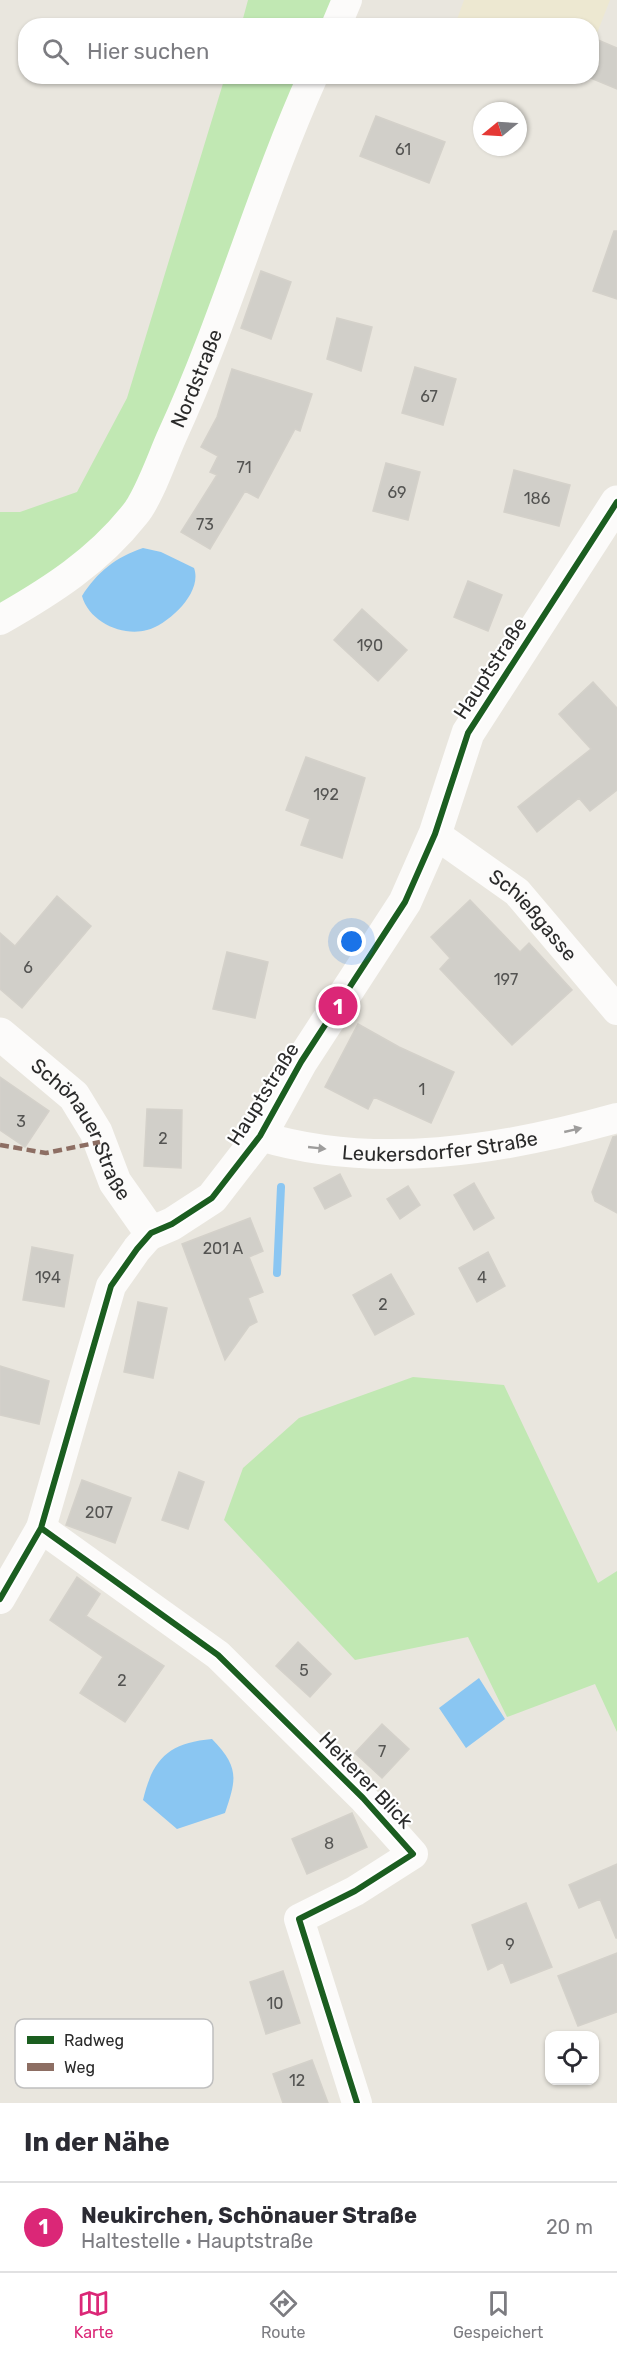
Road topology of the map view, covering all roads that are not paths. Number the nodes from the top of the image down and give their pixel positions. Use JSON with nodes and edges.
{"nodes":[{"id":1,"x":347,"y":0,"type":"edge"},
{"id":2,"x":339,"y":18,"type":"edge"},
{"id":3,"x":309,"y":84,"type":"edge"},
{"id":4,"x":617,"y":502,"type":"edge"},
{"id":5,"x":0,"y":620,"type":"edge"},
{"id":6,"x":435,"y":834,"type":"junction"},
{"id":7,"x":617,"y":1010,"type":"edge"},
{"id":8,"x":0,"y":1034,"type":"edge"},
{"id":9,"x":617,"y":1118,"type":"edge"},
{"id":10,"x":260,"y":1136,"type":"junction"},
{"id":11,"x":151,"y":1233,"type":"junction"},
{"id":12,"x":41,"y":1528,"type":"junction"},
{"id":13,"x":0,"y":1599,"type":"edge"},
{"id":14,"x":357,"y":2103,"type":"edge"}],
"edges":[{"from":1,"to":2,"type":"street"},
{"from":3,"to":5,"type":"street","name":"Nordstraße"},
{"from":4,"to":6,"type":"street","name":"Hauptstraße"},
{"from":6,"to":7,"type":"street","name":"Schießgasse"},
{"from":6,"to":10,"type":"street","name":"Hauptstraße"},
{"from":8,"to":11,"type":"street","name":"Schönauer Straße"},
{"from":10,"to":9,"type":"street","name":"Leukersdorfer Straße","one_way":true},
{"from":10,"to":11,"type":"street","name":"Hauptstraße"},
{"from":11,"to":12,"type":"street","name":"Hauptstraße"},
{"from":12,"to":13,"type":"street","name":"Hauptstraße"},
{"from":12,"to":14,"type":"street","name":"Heiterer Blick"}]}
